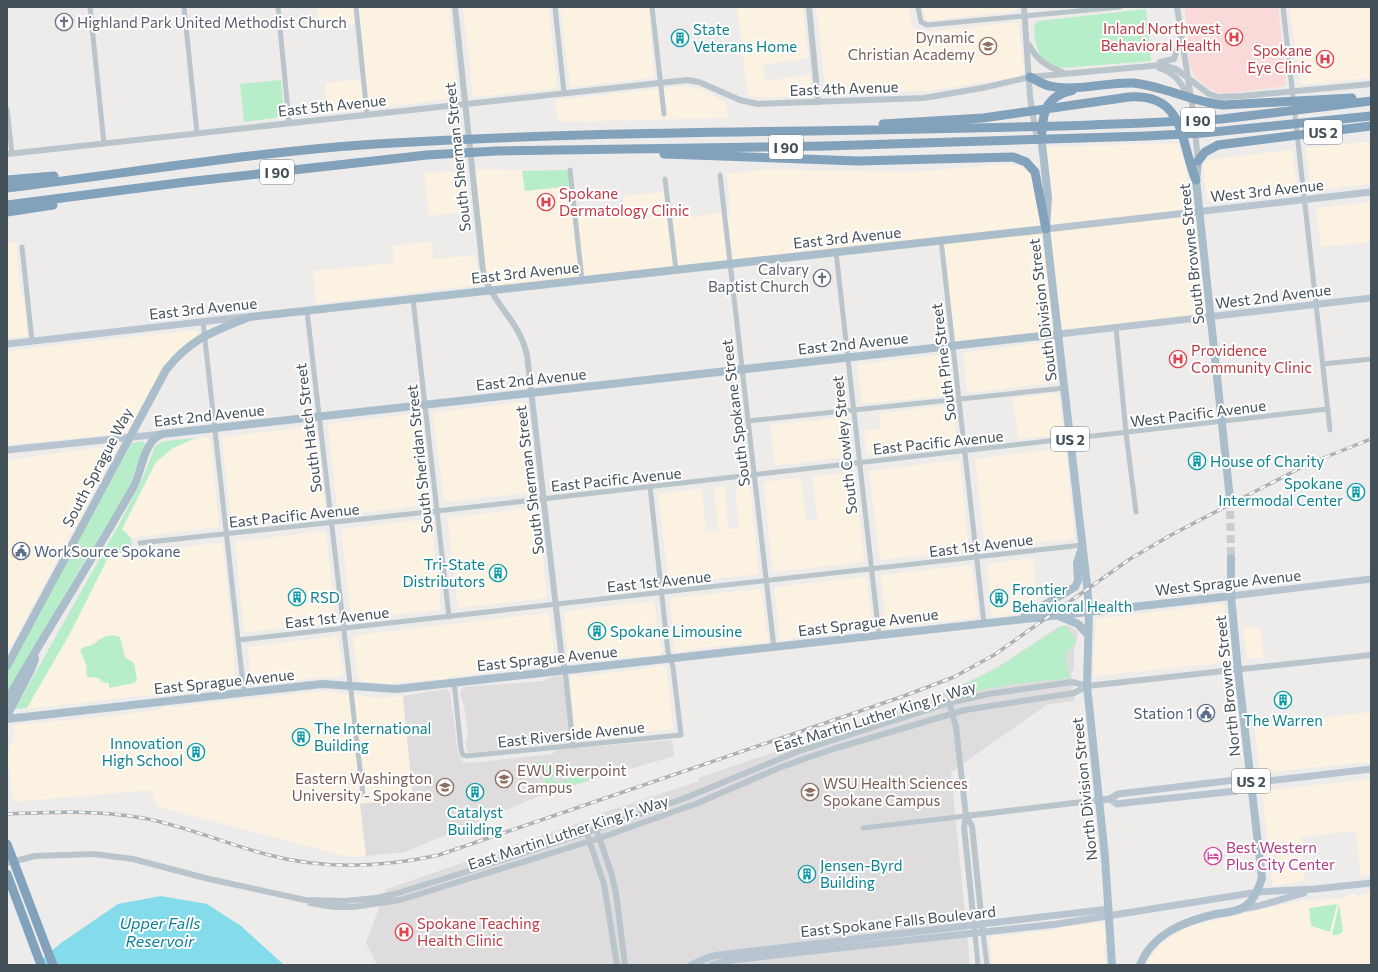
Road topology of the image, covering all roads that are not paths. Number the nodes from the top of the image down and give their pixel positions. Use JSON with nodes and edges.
{"nodes":[{"id":1,"x":90,"y":7,"type":"edge"},
{"id":2,"x":184,"y":7,"type":"edge"},
{"id":3,"x":278,"y":7,"type":"edge"},
{"id":4,"x":356,"y":7,"type":"edge"},
{"id":5,"x":455,"y":7,"type":"edge"},
{"id":6,"x":554,"y":7,"type":"edge"},
{"id":7,"x":652,"y":7,"type":"edge"},
{"id":8,"x":809,"y":7,"type":"edge"},
{"id":9,"x":918,"y":7,"type":"edge"},
{"id":10,"x":1024,"y":7,"type":"edge"},
{"id":11,"x":1120,"y":7,"type":"edge"},
{"id":12,"x":1177,"y":7,"type":"edge"},
{"id":13,"x":1283,"y":7,"type":"edge"},
{"id":14,"x":1025,"y":16,"type":"junction"},
{"id":15,"x":1180,"y":37,"type":"junction"},
{"id":16,"x":1028,"y":43,"type":"junction"},
{"id":17,"x":1144,"y":66,"type":"junction"},
{"id":18,"x":1063,"y":73,"type":"junction"},
{"id":19,"x":1187,"y":76,"type":"junction"},
{"id":20,"x":1030,"y":77,"type":"junction"},
{"id":21,"x":661,"y":82,"type":"junction"},
{"id":22,"x":1371,"y":84,"type":"edge"},
{"id":23,"x":1092,"y":86,"type":"junction"},
{"id":24,"x":1292,"y":92,"type":"junction"},
{"id":25,"x":564,"y":93,"type":"junction"},
{"id":26,"x":1371,"y":97,"type":"edge"},
{"id":27,"x":1371,"y":101,"type":"edge"},
{"id":28,"x":818,"y":102,"type":"junction"},
{"id":29,"x":465,"y":104,"type":"junction"},
{"id":30,"x":7,"y":109,"type":"edge"},
{"id":31,"x":1193,"y":111,"type":"junction"},
{"id":32,"x":367,"y":114,"type":"junction"},
{"id":33,"x":664,"y":114,"type":"dead end"},
{"id":34,"x":1371,"y":116,"type":"edge"},
{"id":35,"x":289,"y":122,"type":"junction"},
{"id":36,"x":1371,"y":126,"type":"edge"},
{"id":37,"x":788,"y":130,"type":"junction"},
{"id":38,"x":197,"y":133,"type":"junction"},
{"id":39,"x":104,"y":144,"type":"junction"},
{"id":40,"x":1042,"y":144,"type":"junction"},
{"id":41,"x":549,"y":151,"type":"junction"},
{"id":42,"x":9,"y":154,"type":"edge"},
{"id":43,"x":1198,"y":161,"type":"junction"},
{"id":44,"x":181,"y":165,"type":"junction"},
{"id":45,"x":570,"y":170,"type":"dead end"},
{"id":46,"x":720,"y":175,"type":"dead end"},
{"id":47,"x":665,"y":179,"type":"dead end"},
{"id":48,"x":7,"y":180,"type":"edge"},
{"id":49,"x":1196,"y":180,"type":"junction"},
{"id":50,"x":186,"y":182,"type":"junction"},
{"id":51,"x":7,"y":188,"type":"edge"},
{"id":52,"x":1371,"y":192,"type":"edge"},
{"id":53,"x":1305,"y":199,"type":"junction"},
{"id":54,"x":7,"y":205,"type":"edge"},
{"id":55,"x":1200,"y":211,"type":"junction"},
{"id":56,"x":7,"y":212,"type":"edge"},
{"id":57,"x":1046,"y":229,"type":"junction"},
{"id":58,"x":941,"y":240,"type":"junction"},
{"id":59,"x":22,"y":247,"type":"dead end"},
{"id":60,"x":836,"y":252,"type":"junction"},
{"id":61,"x":731,"y":264,"type":"junction"},
{"id":62,"x":676,"y":270,"type":"junction"},
{"id":63,"x":582,"y":280,"type":"junction"},
{"id":64,"x":490,"y":290,"type":"junction"},
{"id":65,"x":1371,"y":298,"type":"edge"},
{"id":66,"x":413,"y":299,"type":"junction"},
{"id":67,"x":1316,"y":305,"type":"junction"},
{"id":68,"x":306,"y":310,"type":"junction"},
{"id":69,"x":248,"y":317,"type":"junction"},
{"id":70,"x":1211,"y":317,"type":"junction"},
{"id":71,"x":203,"y":322,"type":"junction"},
{"id":72,"x":1116,"y":328,"type":"junction"},
{"id":73,"x":1059,"y":334,"type":"junction"},
{"id":74,"x":204,"y":335,"type":"junction"},
{"id":75,"x":32,"y":341,"type":"junction"},
{"id":76,"x":7,"y":344,"type":"edge"},
{"id":77,"x":953,"y":346,"type":"junction"},
{"id":78,"x":848,"y":358,"type":"junction"},
{"id":79,"x":1371,"y":358,"type":"edge"},
{"id":80,"x":1323,"y":364,"type":"junction"},
{"id":81,"x":742,"y":369,"type":"junction"},
{"id":82,"x":1065,"y":388,"type":"junction"},
{"id":83,"x":532,"y":394,"type":"junction"},
{"id":84,"x":959,"y":399,"type":"junction"},
{"id":85,"x":425,"y":405,"type":"junction"},
{"id":86,"x":1328,"y":409,"type":"junction"},
{"id":87,"x":853,"y":410,"type":"junction"},
{"id":88,"x":319,"y":417,"type":"junction"},
{"id":89,"x":748,"y":422,"type":"junction"},
{"id":90,"x":1223,"y":422,"type":"junction"},
{"id":91,"x":215,"y":428,"type":"junction"},
{"id":92,"x":1330,"y":430,"type":"dead end"},
{"id":93,"x":1126,"y":433,"type":"junction"},
{"id":94,"x":162,"y":434,"type":"junction"},
{"id":95,"x":1070,"y":440,"type":"junction"},
{"id":96,"x":7,"y":450,"type":"edge"},
{"id":97,"x":966,"y":451,"type":"junction"},
{"id":98,"x":859,"y":463,"type":"junction"},
{"id":99,"x":754,"y":476,"type":"junction"},
{"id":100,"x":650,"y":486,"type":"junction"},
{"id":101,"x":544,"y":499,"type":"junction"},
{"id":102,"x":1230,"y":499,"type":"tunnel mouth"},
{"id":103,"x":437,"y":512,"type":"junction"},
{"id":104,"x":1136,"y":512,"type":"dead end"},
{"id":105,"x":331,"y":522,"type":"junction"},
{"id":106,"x":226,"y":534,"type":"junction"},
{"id":107,"x":140,"y":543,"type":"dead end"},
{"id":108,"x":1082,"y":545,"type":"junction"},
{"id":109,"x":976,"y":557,"type":"junction"},
{"id":110,"x":1231,"y":558,"type":"tunnel mouth"},
{"id":111,"x":871,"y":569,"type":"junction"},
{"id":112,"x":1371,"y":580,"type":"edge"},
{"id":113,"x":766,"y":581,"type":"junction"},
{"id":114,"x":661,"y":593,"type":"junction"},
{"id":115,"x":1231,"y":596,"type":"junction"},
{"id":116,"x":556,"y":605,"type":"junction"},
{"id":117,"x":1089,"y":611,"type":"junction"},
{"id":118,"x":1055,"y":615,"type":"junction"},
{"id":119,"x":448,"y":617,"type":"junction"},
{"id":120,"x":1021,"y":619,"type":"junction"},
{"id":121,"x":984,"y":623,"type":"junction"},
{"id":122,"x":344,"y":629,"type":"junction"},
{"id":123,"x":1088,"y":634,"type":"junction"},
{"id":124,"x":879,"y":635,"type":"junction"},
{"id":125,"x":238,"y":640,"type":"junction"},
{"id":126,"x":38,"y":647,"type":"junction"},
{"id":127,"x":774,"y":648,"type":"junction"},
{"id":128,"x":1371,"y":655,"type":"edge"},
{"id":129,"x":670,"y":659,"type":"junction"},
{"id":130,"x":7,"y":666,"type":"edge"},
{"id":131,"x":1238,"y":670,"type":"junction"},
{"id":132,"x":565,"y":671,"type":"junction"},
{"id":133,"x":454,"y":682,"type":"junction"},
{"id":134,"x":350,"y":685,"type":"junction"},
{"id":135,"x":1087,"y":686,"type":"junction"},
{"id":136,"x":244,"y":693,"type":"junction"},
{"id":137,"x":7,"y":700,"type":"edge"},
{"id":138,"x":949,"y":703,"type":"junction"},
{"id":139,"x":952,"y":713,"type":"junction"},
{"id":140,"x":8,"y":718,"type":"edge"},
{"id":141,"x":573,"y":746,"type":"junction"},
{"id":142,"x":1371,"y":769,"type":"edge"},
{"id":143,"x":1251,"y":783,"type":"junction"},
{"id":144,"x":363,"y":795,"type":"dead end"},
{"id":145,"x":1099,"y":800,"type":"junction"},
{"id":146,"x":966,"y":816,"type":"junction"},
{"id":147,"x":863,"y":828,"type":"dead end"},
{"id":148,"x":597,"y":829,"type":"junction"},
{"id":149,"x":586,"y":832,"type":"junction"},
{"id":150,"x":600,"y":838,"type":"junction"},
{"id":151,"x":590,"y":841,"type":"junction"},
{"id":152,"x":7,"y":844,"type":"edge"},
{"id":153,"x":7,"y":863,"type":"edge"},
{"id":154,"x":7,"y":874,"type":"edge"},
{"id":155,"x":1371,"y":883,"type":"edge"},
{"id":156,"x":1315,"y":889,"type":"junction"},
{"id":157,"x":1258,"y":892,"type":"junction"},
{"id":158,"x":306,"y":900,"type":"junction"},
{"id":159,"x":1240,"y":909,"type":"junction"},
{"id":160,"x":1109,"y":912,"type":"junction"},
{"id":161,"x":974,"y":926,"type":"junction"},
{"id":162,"x":983,"y":929,"type":"junction"},
{"id":163,"x":975,"y":934,"type":"junction"},
{"id":164,"x":41,"y":965,"type":"edge"},
{"id":165,"x":53,"y":965,"type":"edge"},
{"id":166,"x":617,"y":965,"type":"edge"},
{"id":167,"x":626,"y":965,"type":"edge"},
{"id":168,"x":691,"y":965,"type":"edge"},
{"id":169,"x":712,"y":965,"type":"edge"},
{"id":170,"x":978,"y":965,"type":"edge"},
{"id":171,"x":987,"y":965,"type":"edge"},
{"id":172,"x":1112,"y":965,"type":"edge"},
{"id":173,"x":1140,"y":965,"type":"edge"}],
"edges":[{"from":1,"to":39,"type":"street"},
{"from":2,"to":38,"type":"street"},
{"from":3,"to":35,"type":"street"},
{"from":4,"to":32,"type":"street"},
{"from":5,"to":29,"type":"street","name":"South Sherman Street"},
{"from":6,"to":25,"type":"street"},
{"from":7,"to":21,"type":"street"},
{"from":8,"to":28,"type":"street"},
{"from":9,"to":14,"type":"street"},
{"from":10,"to":14,"type":"street","name":"South Division Street"},
{"from":11,"to":14,"type":"street"},
{"from":12,"to":15,"type":"street","name":"South Browne Street"},
{"from":13,"to":24,"type":"street"},
{"from":14,"to":16,"type":"street","name":"South Division Street"},
{"from":15,"to":17,"type":"street"},
{"from":15,"to":19,"type":"street","name":"South Browne Street"},
{"from":16,"to":18,"type":"street"},
{"from":16,"to":20,"type":"street","name":"South Division Street"},
{"from":17,"to":18,"type":"street","name":"East 4th Avenue"},
{"from":17,"to":19,"type":"street"},
{"from":17,"to":31,"type":"street"},
{"from":18,"to":20,"type":"street","name":"East 4th Avenue"},
{"from":19,"to":24,"type":"street"},
{"from":19,"to":31,"type":"street","name":"South Browne Street"},
{"from":20,"to":23,"type":"highway"},
{"from":20,"to":28,"type":"street","name":"East 4th Avenue"},
{"from":20,"to":40,"type":"street","name":"South Division Street"},
{"from":21,"to":25,"type":"street","name":"East 5th Avenue"},
{"from":21,"to":28,"type":"street","name":"East 4th Avenue"},
{"from":21,"to":33,"type":"street"},
{"from":22,"to":24,"type":"street"},
{"from":23,"to":26,"type":"highway","number":"US 2"},
{"from":23,"to":40,"type":"highway","number":"US 2"},
{"from":24,"to":53,"type":"street"},
{"from":25,"to":29,"type":"street","name":"East 5th Avenue"},
{"from":27,"to":37,"type":"highway","number":"I 90"},
{"from":29,"to":32,"type":"street","name":"East 5th Avenue"},
{"from":29,"to":64,"type":"street","name":"South Sherman Street"},
{"from":30,"to":42,"type":"street"},
{"from":31,"to":43,"type":"street","name":"South Browne Street"},
{"from":32,"to":35,"type":"street","name":"East 5th Avenue"},
{"from":34,"to":41,"type":"highway","number":"I 90"},
{"from":35,"to":38,"type":"street","name":"East 5th Avenue"},
{"from":36,"to":43,"type":"highway","number":"US 2"},
{"from":37,"to":44,"type":"highway","number":"I 90"},
{"from":37,"to":49,"type":"highway"},
{"from":38,"to":39,"type":"street","name":"East 5th Avenue"},
{"from":39,"to":42,"type":"street","name":"East 5th Avenue"},
{"from":40,"to":57,"type":"main road","name":"South Division Street","number":"US 2"},
{"from":41,"to":50,"type":"highway","number":"I 90"},
{"from":41,"to":57,"type":"highway"},
{"from":43,"to":49,"type":"main road","name":"South Browne Street"},
{"from":44,"to":48,"type":"highway"},
{"from":44,"to":51,"type":"highway","number":"I 90"},
{"from":45,"to":63,"type":"street"},
{"from":46,"to":61,"type":"street","name":"South Spokane Street"},
{"from":47,"to":62,"type":"street"},
{"from":49,"to":55,"type":"main road","name":"South Browne Street"},
{"from":50,"to":54,"type":"highway","number":"I 90"},
{"from":50,"to":56,"type":"highway"},
{"from":52,"to":53,"type":"main road","name":"West 3rd Avenue"},
{"from":53,"to":55,"type":"main road","name":"West 3rd Avenue"},
{"from":53,"to":67,"type":"street"},
{"from":55,"to":57,"type":"main road","name":"West 3rd Avenue"},
{"from":55,"to":70,"type":"main road","name":"South Browne Street"},
{"from":57,"to":58,"type":"main road","name":"East 3rd Avenue"},
{"from":57,"to":73,"type":"main road","name":"South Division Street","number":"US 2"},
{"from":58,"to":60,"type":"main road","name":"East 3rd Avenue"},
{"from":58,"to":77,"type":"street","name":"South Pine Street"},
{"from":59,"to":75,"type":"street"},
{"from":60,"to":61,"type":"main road","name":"East 3rd Avenue"},
{"from":60,"to":78,"type":"street","name":"South Cowley Street"},
{"from":61,"to":62,"type":"main road","name":"East 3rd Avenue"},
{"from":61,"to":81,"type":"street","name":"South Spokane Street"},
{"from":62,"to":63,"type":"main road","name":"East 3rd Avenue"},
{"from":63,"to":64,"type":"main road","name":"East 3rd Avenue"},
{"from":64,"to":66,"type":"main road","name":"East 3rd Avenue"},
{"from":64,"to":83,"type":"street","name":"South Sherman Street"},
{"from":65,"to":67,"type":"main road","name":"West 2nd Avenue"},
{"from":66,"to":68,"type":"main road","name":"East 3rd Avenue"},
{"from":66,"to":85,"type":"street","name":"South Sheridan Street"},
{"from":67,"to":70,"type":"main road","name":"West 2nd Avenue"},
{"from":67,"to":80,"type":"street"},
{"from":68,"to":69,"type":"main road","name":"East 3rd Avenue"},
{"from":68,"to":88,"type":"street","name":"South Hatch Street"},
{"from":69,"to":71,"type":"main road","name":"East 3rd Avenue"},
{"from":69,"to":74,"type":"main road","name":"South Sprague Way"},
{"from":70,"to":72,"type":"main road","name":"West 2nd Avenue"},
{"from":70,"to":90,"type":"main road","name":"South Browne Street"},
{"from":71,"to":74,"type":"street"},
{"from":71,"to":75,"type":"main road","name":"East 3rd Avenue"},
{"from":72,"to":73,"type":"main road","name":"West 2nd Avenue"},
{"from":72,"to":93,"type":"street"},
{"from":73,"to":77,"type":"main road","name":"East 2nd Avenue"},
{"from":73,"to":82,"type":"main road","name":"South Division Street","number":"US 2"},
{"from":74,"to":91,"type":"street"},
{"from":74,"to":130,"type":"main road","name":"South Sprague Way"},
{"from":75,"to":76,"type":"main road","name":"East 3rd Avenue"},
{"from":77,"to":78,"type":"main road","name":"East 2nd Avenue"},
{"from":77,"to":84,"type":"street","name":"South Pine Street"},
{"from":78,"to":81,"type":"main road","name":"East 2nd Avenue"},
{"from":78,"to":87,"type":"street","name":"South Cowley Street"},
{"from":79,"to":80,"type":"street"},
{"from":80,"to":86,"type":"street"},
{"from":81,"to":83,"type":"main road","name":"East 2nd Avenue"},
{"from":81,"to":89,"type":"street","name":"South Spokane Street"},
{"from":82,"to":84,"type":"street"},
{"from":82,"to":95,"type":"main road","name":"South Division Street","number":"US 2"},
{"from":83,"to":85,"type":"main road","name":"East 2nd Avenue"},
{"from":83,"to":101,"type":"street","name":"South Sherman Street"},
{"from":84,"to":87,"type":"street"},
{"from":84,"to":97,"type":"street","name":"South Pine Street"},
{"from":85,"to":88,"type":"main road","name":"East 2nd Avenue"},
{"from":85,"to":103,"type":"street","name":"South Sheridan Street"},
{"from":86,"to":90,"type":"street","name":"West Pacific Avenue"},
{"from":86,"to":92,"type":"street"},
{"from":87,"to":89,"type":"street"},
{"from":87,"to":98,"type":"street","name":"South Cowley Street"},
{"from":88,"to":91,"type":"main road","name":"East 2nd Avenue"},
{"from":88,"to":105,"type":"street","name":"South Hatch Street"},
{"from":89,"to":99,"type":"street","name":"South Spokane Street"},
{"from":90,"to":93,"type":"street","name":"West Pacific Avenue"},
{"from":90,"to":102,"type":"main road","name":"South Browne Street"},
{"from":91,"to":94,"type":"main road","name":"East 2nd Avenue"},
{"from":91,"to":106,"type":"street"},
{"from":93,"to":95,"type":"street","name":"West Pacific Avenue"},
{"from":93,"to":104,"type":"street"},
{"from":94,"to":96,"type":"main road","name":"East 2nd Avenue"},
{"from":94,"to":126,"type":"main road"},
{"from":95,"to":97,"type":"street","name":"East Pacific Avenue"},
{"from":95,"to":108,"type":"main road","name":"South Division Street","number":"US 2"},
{"from":97,"to":98,"type":"street","name":"East Pacific Avenue"},
{"from":97,"to":109,"type":"street","name":"South Pine Street"},
{"from":98,"to":99,"type":"street","name":"East Pacific Avenue"},
{"from":98,"to":111,"type":"street","name":"South Cowley Street"},
{"from":99,"to":100,"type":"street","name":"East Pacific Avenue"},
{"from":99,"to":113,"type":"street","name":"South Spokane Street"},
{"from":100,"to":101,"type":"street","name":"East Pacific Avenue"},
{"from":100,"to":114,"type":"street"},
{"from":101,"to":103,"type":"street","name":"East Pacific Avenue"},
{"from":101,"to":116,"type":"street","name":"South Sherman Street"},
{"from":103,"to":105,"type":"street","name":"East Pacific Avenue"},
{"from":103,"to":119,"type":"street","name":"South Sheridan Street"},
{"from":105,"to":106,"type":"street","name":"East Pacific Avenue"},
{"from":105,"to":122,"type":"street","name":"South Hatch Street"},
{"from":106,"to":107,"type":"street","name":"East Pacific Avenue"},
{"from":106,"to":125,"type":"street"},
{"from":108,"to":109,"type":"street","name":"East 1st Avenue"},
{"from":108,"to":117,"type":"main road","name":"South Division Street","number":"US 2"},
{"from":108,"to":120,"type":"main road"},
{"from":109,"to":111,"type":"street","name":"East 1st Avenue"},
{"from":109,"to":121,"type":"street","name":"South Pine Street"},
{"from":110,"to":115,"type":"main road","number":"US 2"},
{"from":111,"to":113,"type":"street","name":"East 1st Avenue"},
{"from":111,"to":124,"type":"street","name":"South Cowley Street"},
{"from":112,"to":115,"type":"main road","name":"West Sprague Avenue"},
{"from":113,"to":114,"type":"street","name":"East 1st Avenue"},
{"from":113,"to":127,"type":"street","name":"South Spokane Street"},
{"from":114,"to":116,"type":"street","name":"East 1st Avenue"},
{"from":114,"to":129,"type":"street"},
{"from":115,"to":117,"type":"main road","name":"West Sprague Avenue"},
{"from":115,"to":131,"type":"main road","name":"North Browne Street","number":"US 2"},
{"from":116,"to":119,"type":"street","name":"East 1st Avenue"},
{"from":116,"to":132,"type":"street","name":"South Sherman Street"},
{"from":117,"to":118,"type":"main road","name":"East Sprague Avenue"},
{"from":117,"to":123,"type":"main road","name":"North Division Street","number":"US 2"},
{"from":118,"to":120,"type":"main road","name":"East Sprague Avenue"},
{"from":118,"to":123,"type":"main road"},
{"from":119,"to":122,"type":"street","name":"East 1st Avenue"},
{"from":120,"to":121,"type":"main road","name":"East Sprague Avenue"},
{"from":121,"to":124,"type":"main road","name":"East Sprague Avenue"},
{"from":122,"to":125,"type":"street","name":"East 1st Avenue"},
{"from":122,"to":134,"type":"street","name":"South Hatch Street"},
{"from":123,"to":135,"type":"main road","name":"North Division Street","number":"US 2"},
{"from":124,"to":127,"type":"main road","name":"East Sprague Avenue"},
{"from":125,"to":136,"type":"street"},
{"from":126,"to":137,"type":"main road"},
{"from":126,"to":140,"type":"main road"},
{"from":127,"to":129,"type":"main road","name":"East Sprague Avenue"},
{"from":128,"to":131,"type":"street"},
{"from":129,"to":132,"type":"main road","name":"East Sprague Avenue"},
{"from":129,"to":141,"type":"street","name":"East Riverside Avenue"},
{"from":131,"to":135,"type":"street"},
{"from":131,"to":143,"type":"main road","name":"North Browne Street","number":"US 2"},
{"from":132,"to":133,"type":"main road","name":"East Sprague Avenue"},
{"from":132,"to":141,"type":"street","name":"South Sherman Street"},
{"from":133,"to":134,"type":"main road","name":"East Sprague Avenue"},
{"from":133,"to":141,"type":"street","name":"East Riverside Avenue"},
{"from":134,"to":136,"type":"main road","name":"East Sprague Avenue"},
{"from":134,"to":144,"type":"street","name":"South Hatch Street"},
{"from":135,"to":138,"type":"street","name":"East Martin Luther King Jr. Way"},
{"from":135,"to":139,"type":"street","name":"East Martin Luther King Jr. Way"},
{"from":135,"to":145,"type":"main road","name":"North Division Street","number":"US 2"},
{"from":136,"to":140,"type":"main road","name":"East Sprague Avenue"},
{"from":138,"to":139,"type":"street"},
{"from":138,"to":148,"type":"street","name":"East Martin Luther King Jr. Way"},
{"from":139,"to":146,"type":"street"},
{"from":139,"to":150,"type":"street","name":"East Martin Luther King Jr. Way"},
{"from":142,"to":143,"type":"main road"},
{"from":143,"to":145,"type":"main road"},
{"from":143,"to":157,"type":"main road","name":"North Browne Street","number":"US 2"},
{"from":145,"to":146,"type":"street"},
{"from":145,"to":160,"type":"main road","name":"North Division Street","number":"US 2"},
{"from":146,"to":147,"type":"street"},
{"from":146,"to":161,"type":"street"},
{"from":146,"to":162,"type":"street"},
{"from":148,"to":149,"type":"street","name":"East Martin Luther King Jr. Way"},
{"from":148,"to":150,"type":"street"},
{"from":149,"to":151,"type":"street"},
{"from":149,"to":158,"type":"street","name":"East Martin Luther King Jr. Way"},
{"from":150,"to":151,"type":"street","name":"East Martin Luther King Jr. Way"},
{"from":150,"to":167,"type":"street"},
{"from":151,"to":158,"type":"street","name":"East Martin Luther King Jr. Way"},
{"from":151,"to":166,"type":"street"},
{"from":152,"to":165,"type":"highway"},
{"from":153,"to":158,"type":"street","name":"East Martin Luther King Jr. Way"},
{"from":154,"to":164,"type":"highway"},
{"from":155,"to":156,"type":"main road"},
{"from":156,"to":157,"type":"main road","name":"East Spokane Falls Boulevard"},
{"from":156,"to":159,"type":"main road"},
{"from":157,"to":159,"type":"main road"},
{"from":157,"to":160,"type":"main road","name":"East Spokane Falls Boulevard"},
{"from":159,"to":173,"type":"main road"},
{"from":160,"to":162,"type":"main road","name":"East Spokane Falls Boulevard"},
{"from":160,"to":172,"type":"main road","name":"North Division Street","number":"US 2"},
{"from":161,"to":162,"type":"main road","name":"East Spokane Falls Boulevard"},
{"from":161,"to":163,"type":"street"},
{"from":161,"to":168,"type":"main road","name":"East Spokane Falls Boulevard"},
{"from":162,"to":163,"type":"main road","name":"East Spokane Falls Boulevard"},
{"from":162,"to":171,"type":"street"},
{"from":163,"to":169,"type":"main road","name":"East Spokane Falls Boulevard"},
{"from":163,"to":170,"type":"street"}]}
